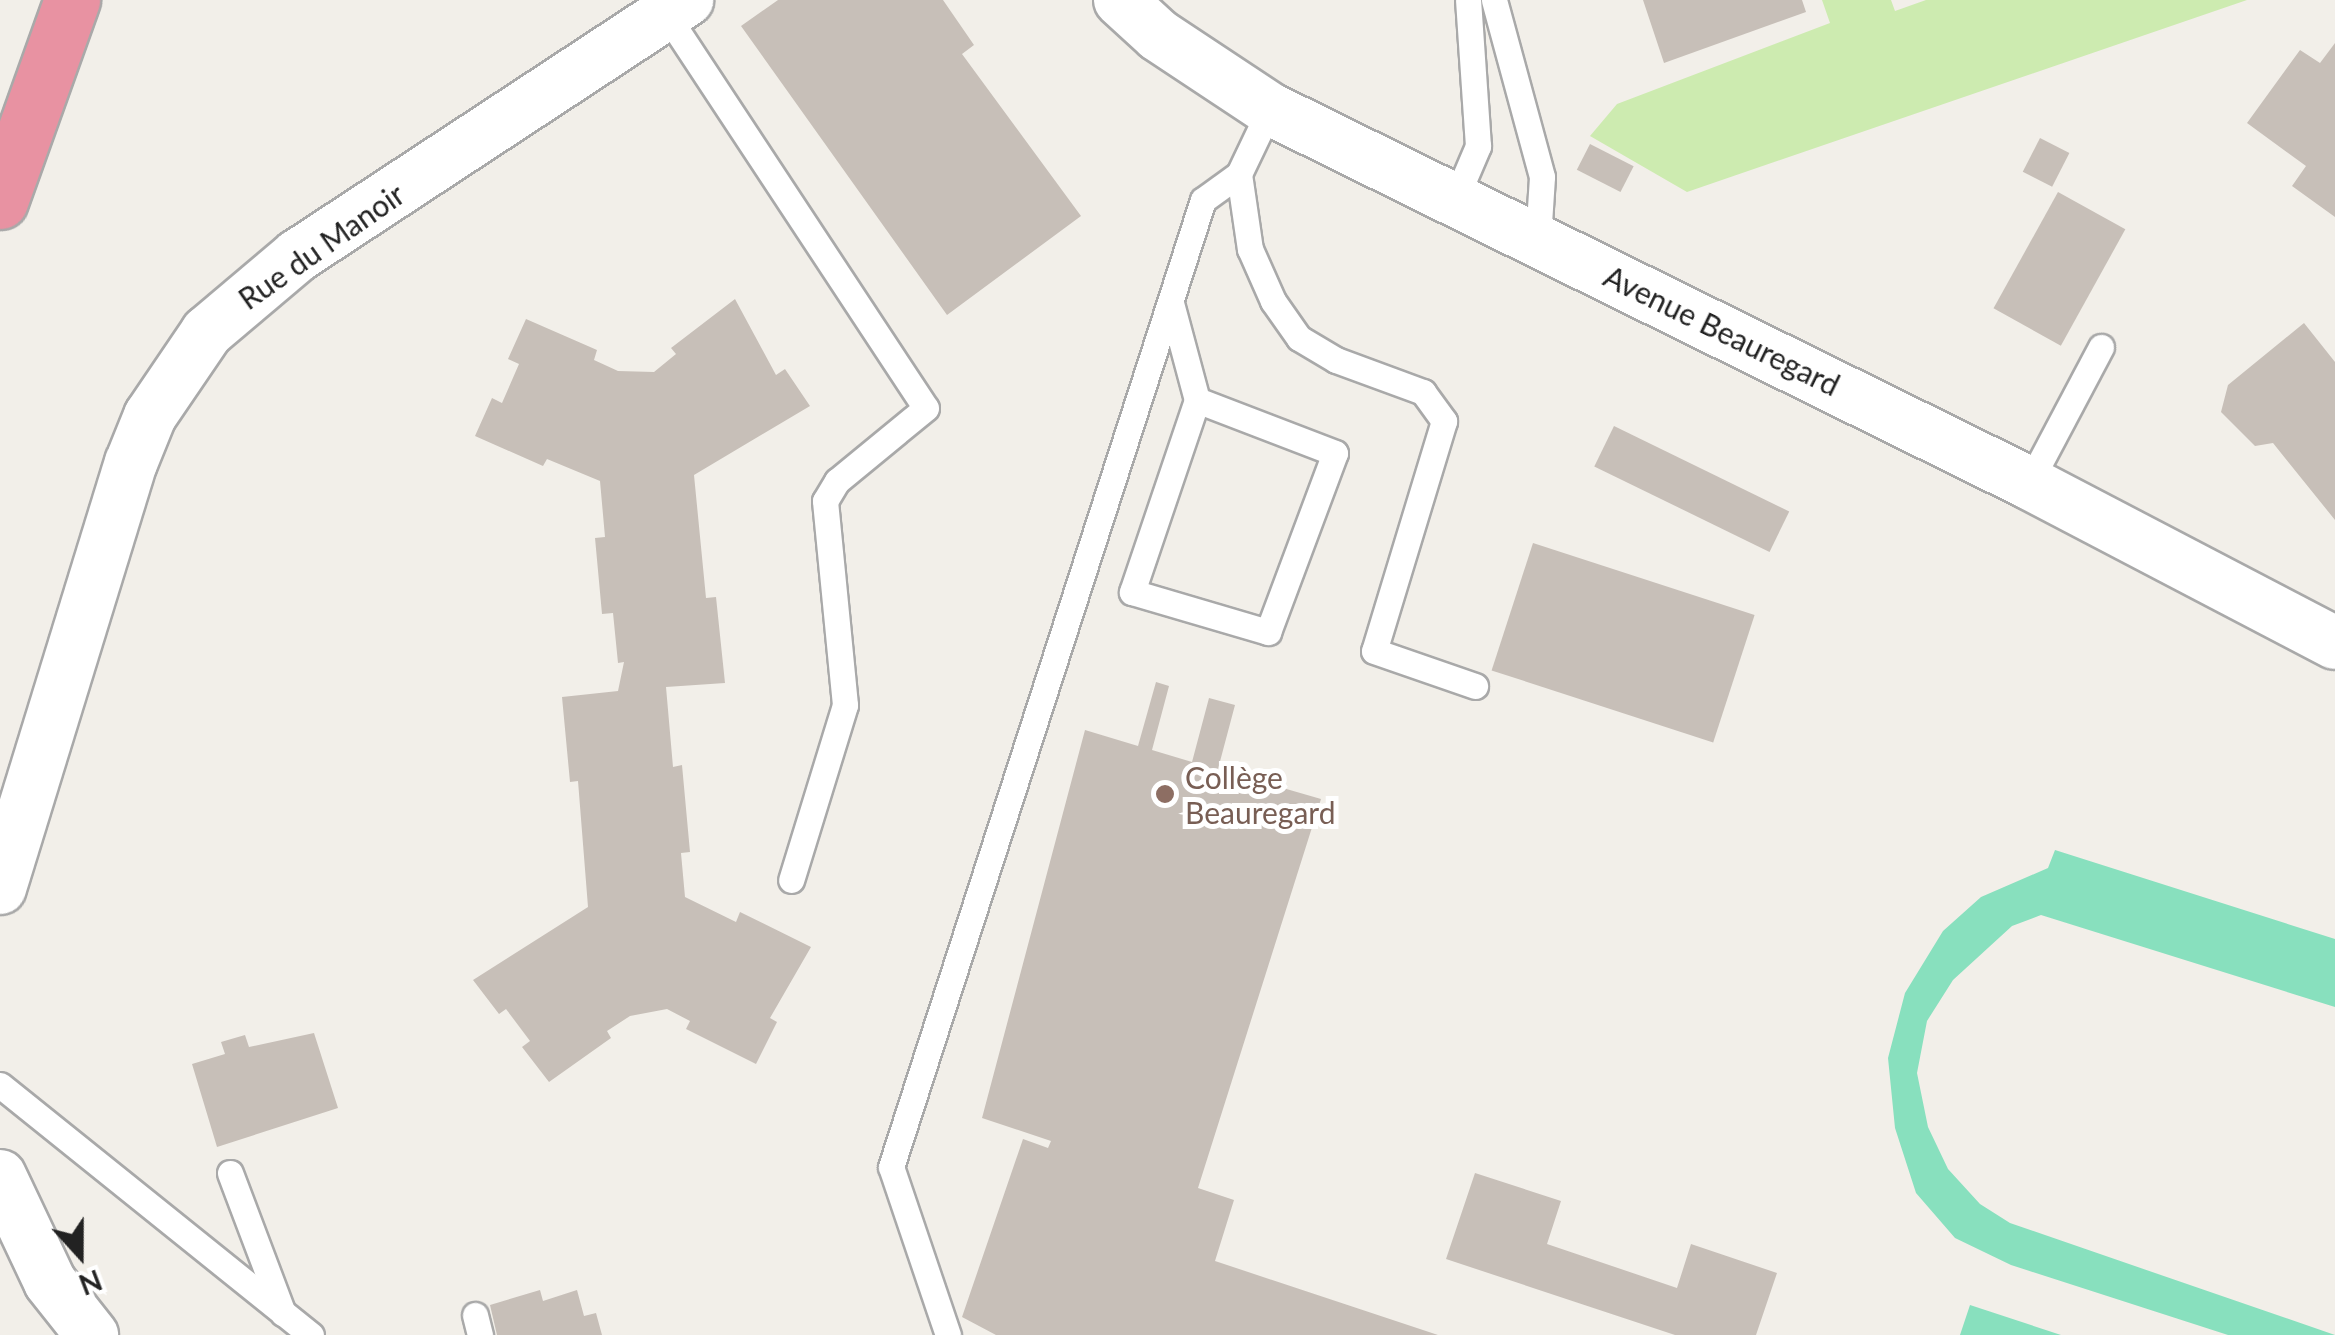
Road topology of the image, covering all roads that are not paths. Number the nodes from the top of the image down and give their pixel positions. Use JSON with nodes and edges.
{"nodes":[{"id":1,"x":72,"y":0,"type":"edge"},
{"id":2,"x":1120,"y":0,"type":"edge"},
{"id":3,"x":1468,"y":0,"type":"edge"},
{"id":4,"x":1494,"y":0,"type":"edge"},
{"id":5,"x":677,"y":8,"type":"edge"},
{"id":6,"x":1270,"y":109,"type":"junction"},
{"id":7,"x":1239,"y":174,"type":"junction"},
{"id":8,"x":1456,"y":200,"type":"junction"},
{"id":9,"x":0,"y":201,"type":"edge"},
{"id":10,"x":1538,"y":238,"type":"junction"},
{"id":11,"x":1170,"y":298,"type":"junction"},
{"id":12,"x":2101,"y":347,"type":"dead end"},
{"id":13,"x":1198,"y":400,"type":"junction"},
{"id":14,"x":2029,"y":483,"type":"junction"},
{"id":15,"x":2335,"y":643,"type":"edge"},
{"id":16,"x":1475,"y":686,"type":"dead end"},
{"id":17,"x":791,"y":880,"type":"dead end"},
{"id":18,"x":0,"y":888,"type":"edge"},
{"id":19,"x":0,"y":1086,"type":"edge"},
{"id":20,"x":230,"y":1172,"type":"dead end"},
{"id":21,"x":0,"y":1176,"type":"edge"},
{"id":22,"x":284,"y":1312,"type":"junction"},
{"id":23,"x":92,"y":1335,"type":"edge"},
{"id":24,"x":312,"y":1335,"type":"edge"},
{"id":25,"x":948,"y":1335,"type":"edge"}],
"edges":[{"from":1,"to":9,"type":"highway"},
{"from":2,"to":6,"type":"street","name":"Avenue Beauregard"},
{"from":3,"to":8,"type":"lane"},
{"from":4,"to":10,"type":"lane"},
{"from":5,"to":17,"type":"lane"},
{"from":5,"to":18,"type":"street","name":"Rue du Manoir"},
{"from":6,"to":7,"type":"lane"},
{"from":6,"to":8,"type":"street","name":"Avenue Beauregard"},
{"from":7,"to":11,"type":"lane"},
{"from":7,"to":16,"type":"lane"},
{"from":8,"to":10,"type":"street","name":"Avenue Beauregard"},
{"from":10,"to":14,"type":"street","name":"Avenue Beauregard"},
{"from":11,"to":13,"type":"lane"},
{"from":11,"to":25,"type":"lane"},
{"from":12,"to":14,"type":"lane"},
{"from":13,"to":13,"type":"lane"},
{"from":14,"to":15,"type":"street","name":"Avenue Beauregard"},
{"from":19,"to":22,"type":"lane"},
{"from":20,"to":22,"type":"lane"},
{"from":21,"to":23,"type":"street"},
{"from":22,"to":24,"type":"lane"}]}
